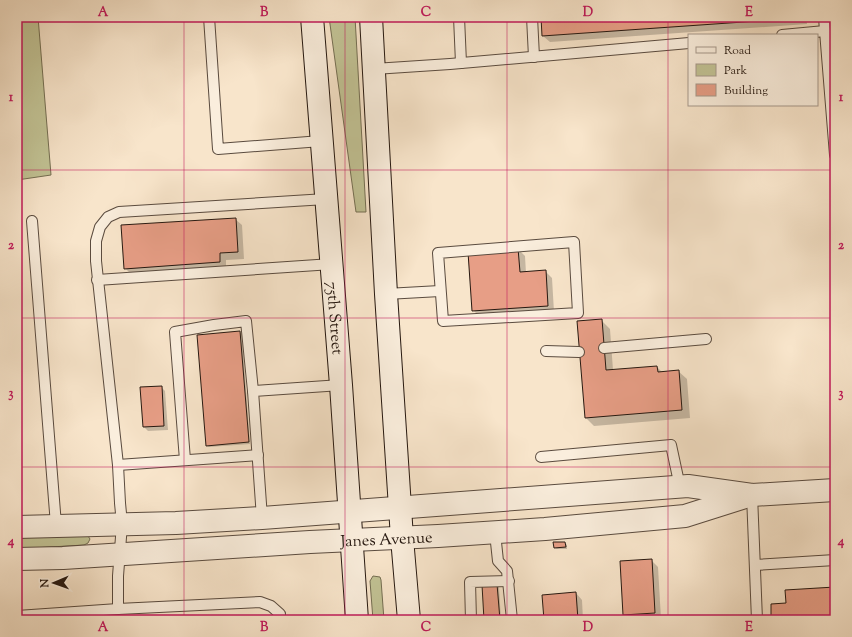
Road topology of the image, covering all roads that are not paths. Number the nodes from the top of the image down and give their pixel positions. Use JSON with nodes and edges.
{"nodes":[{"id":1,"x":209,"y":17,"type":"edge"},
{"id":2,"x":312,"y":17,"type":"edge"},
{"id":3,"x":371,"y":17,"type":"edge"},
{"id":4,"x":459,"y":17,"type":"edge"},
{"id":5,"x":532,"y":17,"type":"edge"},
{"id":6,"x":824,"y":17,"type":"edge"},
{"id":7,"x":825,"y":31,"type":"junction"},
{"id":8,"x":793,"y":34,"type":"edge"},
{"id":9,"x":688,"y":43,"type":"edge"},
{"id":10,"x":534,"y":56,"type":"junction"},
{"id":11,"x":462,"y":63,"type":"junction"},
{"id":12,"x":374,"y":69,"type":"junction"},
{"id":13,"x":321,"y":141,"type":"junction"},
{"id":14,"x":835,"y":155,"type":"edge"},
{"id":15,"x":326,"y":199,"type":"junction"},
{"id":16,"x":32,"y":221,"type":"dead end"},
{"id":17,"x":332,"y":264,"type":"junction"},
{"id":18,"x":97,"y":280,"type":"junction"},
{"id":19,"x":440,"y":291,"type":"junction"},
{"id":20,"x":386,"y":294,"type":"junction"},
{"id":21,"x":706,"y":339,"type":"dead end"},
{"id":22,"x":604,"y":348,"type":"dead end"},
{"id":23,"x":546,"y":351,"type":"dead end"},
{"id":24,"x":579,"y":352,"type":"dead end"},
{"id":25,"x":342,"y":385,"type":"junction"},
{"id":26,"x":253,"y":391,"type":"junction"},
{"id":27,"x":258,"y":455,"type":"junction"},
{"id":28,"x":541,"y":457,"type":"dead end"},
{"id":29,"x":185,"y":460,"type":"junction"},
{"id":30,"x":118,"y":465,"type":"junction"},
{"id":31,"x":680,"y":487,"type":"junction"},
{"id":32,"x":835,"y":490,"type":"edge"},
{"id":33,"x":752,"y":495,"type":"junction"},
{"id":34,"x":400,"y":508,"type":"junction"},
{"id":35,"x":350,"y":512,"type":"junction"},
{"id":36,"x":262,"y":518,"type":"junction"},
{"id":37,"x":122,"y":524,"type":"junction"},
{"id":38,"x":56,"y":525,"type":"junction"},
{"id":39,"x":17,"y":526,"type":"edge"},
{"id":40,"x":495,"y":533,"type":"junction"},
{"id":41,"x":402,"y":538,"type":"junction"},
{"id":42,"x":352,"y":540,"type":"junction"},
{"id":43,"x":119,"y":554,"type":"junction"},
{"id":44,"x":17,"y":559,"type":"edge"},
{"id":45,"x":835,"y":560,"type":"edge"},
{"id":46,"x":755,"y":565,"type":"junction"},
{"id":47,"x":508,"y":581,"type":"junction"},
{"id":48,"x":118,"y":609,"type":"junction"},
{"id":49,"x":17,"y":616,"type":"edge"},
{"id":50,"x":44,"y":617,"type":"edge"},
{"id":51,"x":280,"y":620,"type":"edge"},
{"id":52,"x":357,"y":620,"type":"edge"},
{"id":53,"x":409,"y":620,"type":"edge"},
{"id":54,"x":471,"y":620,"type":"edge"},
{"id":55,"x":512,"y":620,"type":"edge"},
{"id":56,"x":757,"y":620,"type":"edge"}],
"edges":[{"from":1,"to":13,"type":"lane"},
{"from":2,"to":13,"type":"street","name":"75th Street"},
{"from":3,"to":12,"type":"street"},
{"from":4,"to":11,"type":"lane"},
{"from":5,"to":10,"type":"lane"},
{"from":6,"to":7,"type":"lane"},
{"from":7,"to":8,"type":"lane"},
{"from":7,"to":14,"type":"lane"},
{"from":9,"to":10,"type":"lane"},
{"from":10,"to":11,"type":"lane"},
{"from":11,"to":12,"type":"lane"},
{"from":12,"to":20,"type":"street"},
{"from":13,"to":15,"type":"street","name":"75th Street"},
{"from":15,"to":17,"type":"street","name":"75th Street"},
{"from":15,"to":18,"type":"lane"},
{"from":16,"to":38,"type":"lane"},
{"from":17,"to":18,"type":"lane"},
{"from":17,"to":25,"type":"street","name":"75th Street"},
{"from":18,"to":30,"type":"lane"},
{"from":19,"to":19,"type":"lane"},
{"from":19,"to":20,"type":"lane"},
{"from":20,"to":34,"type":"street"},
{"from":21,"to":22,"type":"lane"},
{"from":23,"to":24,"type":"lane"},
{"from":25,"to":26,"type":"lane"},
{"from":25,"to":35,"type":"street","name":"75th Street"},
{"from":26,"to":27,"type":"lane"},
{"from":26,"to":29,"type":"lane"},
{"from":27,"to":29,"type":"lane"},
{"from":27,"to":36,"type":"lane"},
{"from":28,"to":31,"type":"lane"},
{"from":29,"to":30,"type":"lane"},
{"from":30,"to":37,"type":"lane"},
{"from":31,"to":33,"type":"street","name":"Janes Avenue"},
{"from":31,"to":34,"type":"street","name":"Janes Avenue"},
{"from":32,"to":33,"type":"street","name":"Janes Avenue"},
{"from":33,"to":40,"type":"street","name":"Janes Avenue"},
{"from":33,"to":46,"type":"lane"},
{"from":34,"to":35,"type":"street","name":"Janes Avenue"},
{"from":34,"to":41,"type":"street"},
{"from":35,"to":36,"type":"street","name":"Janes Avenue"},
{"from":35,"to":42,"type":"street","name":"75th Street"},
{"from":36,"to":37,"type":"street","name":"Janes Avenue"},
{"from":37,"to":38,"type":"street","name":"Janes Avenue"},
{"from":37,"to":43,"type":"lane"},
{"from":38,"to":39,"type":"street","name":"Janes Avenue"},
{"from":40,"to":41,"type":"street","name":"Janes Avenue"},
{"from":40,"to":47,"type":"lane"},
{"from":41,"to":42,"type":"street","name":"Janes Avenue"},
{"from":41,"to":53,"type":"street"},
{"from":42,"to":43,"type":"street","name":"Janes Avenue"},
{"from":42,"to":52,"type":"street","name":"75th Street"},
{"from":43,"to":44,"type":"street","name":"Janes Avenue"},
{"from":43,"to":48,"type":"lane"},
{"from":45,"to":46,"type":"lane"},
{"from":46,"to":56,"type":"lane"},
{"from":47,"to":54,"type":"lane"},
{"from":47,"to":55,"type":"lane"},
{"from":48,"to":50,"type":"lane"},
{"from":48,"to":51,"type":"lane"},
{"from":49,"to":50,"type":"lane"}]}
